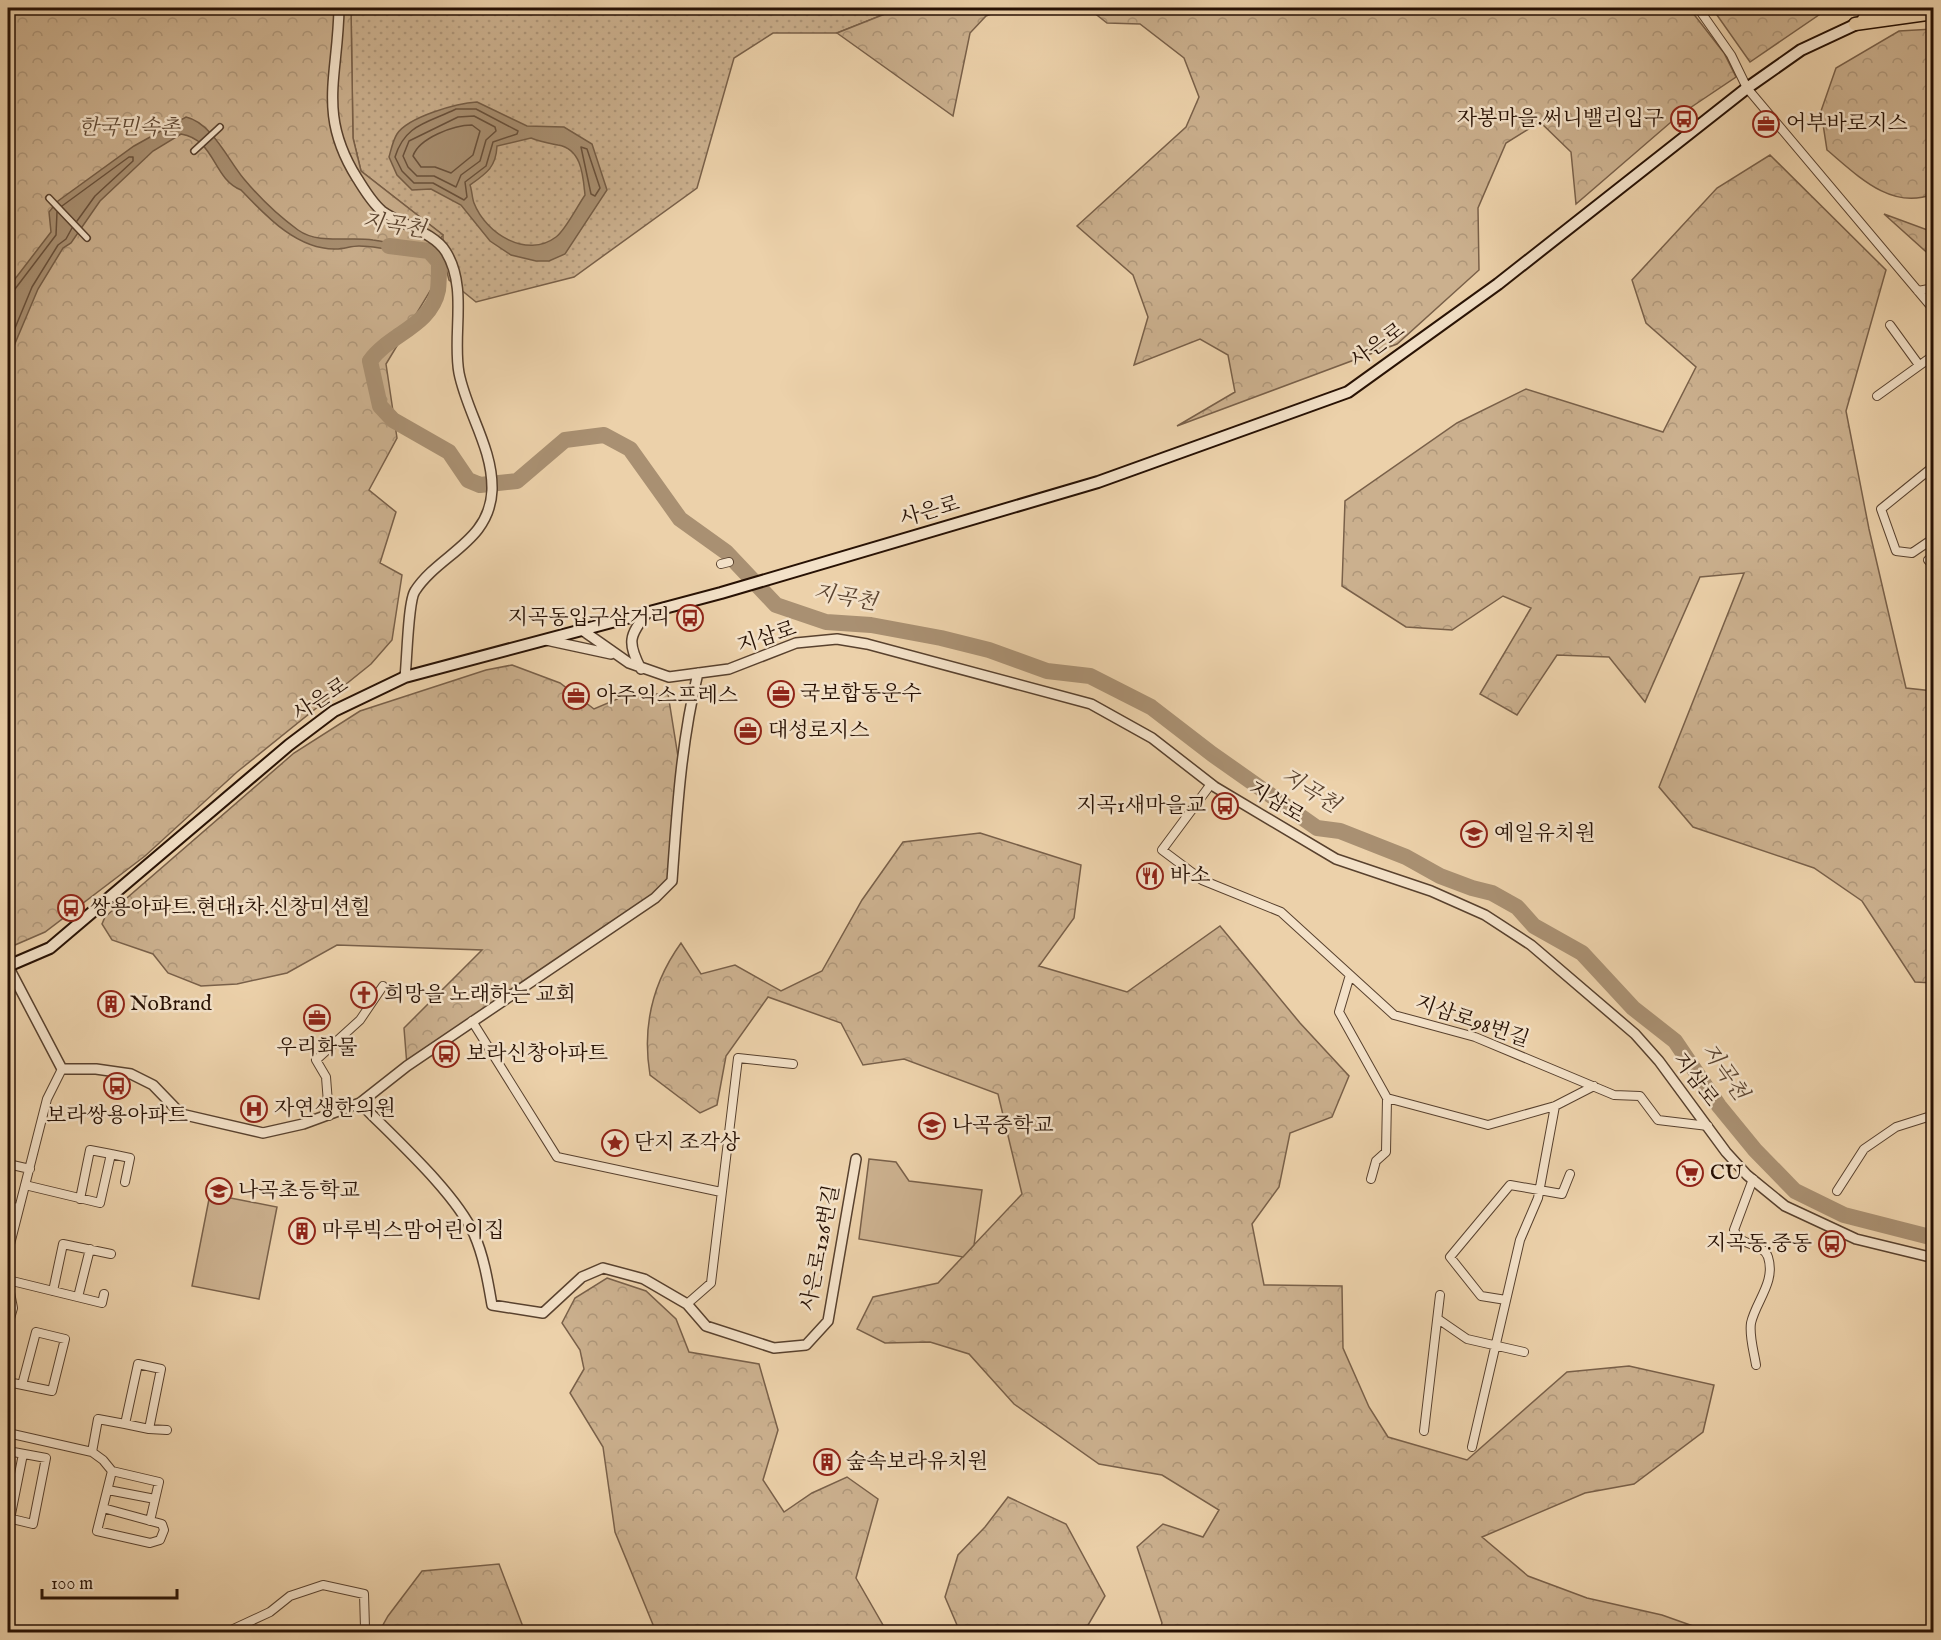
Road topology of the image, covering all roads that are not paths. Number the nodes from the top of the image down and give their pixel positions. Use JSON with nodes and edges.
{"nodes":[{"id":1,"x":339,"y":8,"type":"edge"},
{"id":2,"x":1698,"y":8,"type":"edge"},
{"id":3,"x":1886,"y":8,"type":"edge"},
{"id":4,"x":1911,"y":8,"type":"edge"},
{"id":5,"x":1934,"y":13,"type":"edge"},
{"id":6,"x":1855,"y":24,"type":"junction"},
{"id":7,"x":1747,"y":88,"type":"junction"},
{"id":8,"x":220,"y":127,"type":"dead end"},
{"id":9,"x":194,"y":151,"type":"dead end"},
{"id":10,"x":49,"y":198,"type":"dead end"},
{"id":11,"x":87,"y":238,"type":"dead end"},
{"id":12,"x":1934,"y":288,"type":"edge"},
{"id":13,"x":1918,"y":291,"type":"junction"},
{"id":14,"x":1934,"y":310,"type":"edge"},
{"id":15,"x":1890,"y":325,"type":"dead end"},
{"id":16,"x":1934,"y":355,"type":"edge"},
{"id":17,"x":1919,"y":365,"type":"junction"},
{"id":18,"x":1877,"y":396,"type":"dead end"},
{"id":19,"x":1934,"y":466,"type":"edge"},
{"id":20,"x":1934,"y":538,"type":"edge"},
{"id":21,"x":1934,"y":555,"type":"edge"},
{"id":22,"x":1934,"y":567,"type":"edge"},
{"id":23,"x":647,"y":613,"type":"junction"},
{"id":24,"x":582,"y":630,"type":"junction"},
{"id":25,"x":546,"y":640,"type":"junction"},
{"id":26,"x":614,"y":654,"type":"junction"},
{"id":27,"x":641,"y":669,"type":"junction"},
{"id":28,"x":698,"y":673,"type":"junction"},
{"id":29,"x":405,"y":677,"type":"junction"},
{"id":30,"x":1211,"y":784,"type":"junction"},
{"id":31,"x":8,"y":966,"type":"edge"},
{"id":32,"x":1350,"y":975,"type":"junction"},
{"id":33,"x":383,"y":986,"type":"dead end"},
{"id":34,"x":472,"y":1022,"type":"junction"},
{"id":35,"x":793,"y":1064,"type":"dead end"},
{"id":36,"x":62,"y":1070,"type":"junction"},
{"id":37,"x":1594,"y":1086,"type":"junction"},
{"id":38,"x":1387,"y":1098,"type":"junction"},
{"id":39,"x":360,"y":1103,"type":"junction"},
{"id":40,"x":1555,"y":1106,"type":"junction"},
{"id":41,"x":1934,"y":1115,"type":"edge"},
{"id":42,"x":329,"y":1116,"type":"junction"},
{"id":43,"x":1708,"y":1126,"type":"junction"},
{"id":44,"x":111,"y":1154,"type":"junction"},
{"id":45,"x":856,"y":1159,"type":"dead end"},
{"id":46,"x":8,"y":1164,"type":"edge"},
{"id":47,"x":30,"y":1169,"type":"junction"},
{"id":48,"x":1569,"y":1174,"type":"dead end"},
{"id":49,"x":1371,"y":1179,"type":"dead end"},
{"id":50,"x":1753,"y":1179,"type":"junction"},
{"id":51,"x":125,"y":1182,"type":"dead end"},
{"id":52,"x":25,"y":1185,"type":"junction"},
{"id":53,"x":1539,"y":1191,"type":"junction"},
{"id":54,"x":1837,"y":1191,"type":"dead end"},
{"id":55,"x":721,"y":1192,"type":"junction"},
{"id":56,"x":80,"y":1199,"type":"junction"},
{"id":57,"x":8,"y":1206,"type":"edge"},
{"id":58,"x":17,"y":1208,"type":"junction"},
{"id":59,"x":90,"y":1249,"type":"junction"},
{"id":60,"x":8,"y":1252,"type":"edge"},
{"id":61,"x":111,"y":1254,"type":"dead end"},
{"id":62,"x":1934,"y":1258,"type":"edge"},
{"id":63,"x":8,"y":1281,"type":"edge"},
{"id":64,"x":53,"y":1291,"type":"junction"},
{"id":65,"x":104,"y":1294,"type":"dead end"},
{"id":66,"x":1440,"y":1295,"type":"dead end"},
{"id":67,"x":78,"y":1297,"type":"junction"},
{"id":68,"x":1506,"y":1300,"type":"junction"},
{"id":69,"x":687,"y":1304,"type":"junction"},
{"id":70,"x":1438,"y":1319,"type":"junction"},
{"id":71,"x":8,"y":1325,"type":"edge"},
{"id":72,"x":1495,"y":1348,"type":"junction"},
{"id":73,"x":1524,"y":1352,"type":"dead end"},
{"id":74,"x":1756,"y":1365,"type":"dead end"},
{"id":75,"x":8,"y":1382,"type":"edge"},
{"id":76,"x":22,"y":1385,"type":"junction"},
{"id":77,"x":125,"y":1424,"type":"junction"},
{"id":78,"x":149,"y":1429,"type":"junction"},
{"id":79,"x":167,"y":1430,"type":"dead end"},
{"id":80,"x":1424,"y":1431,"type":"dead end"},
{"id":81,"x":8,"y":1433,"type":"edge"},
{"id":82,"x":1472,"y":1447,"type":"dead end"},
{"id":83,"x":8,"y":1450,"type":"edge"},
{"id":84,"x":92,"y":1452,"type":"junction"},
{"id":85,"x":23,"y":1454,"type":"junction"},
{"id":86,"x":112,"y":1471,"type":"junction"},
{"id":87,"x":108,"y":1490,"type":"junction"},
{"id":88,"x":155,"y":1499,"type":"junction"},
{"id":89,"x":103,"y":1508,"type":"junction"},
{"id":90,"x":9,"y":1519,"type":"edge"},
{"id":91,"x":150,"y":1521,"type":"junction"},
{"id":92,"x":227,"y":1632,"type":"edge"},
{"id":93,"x":361,"y":1632,"type":"edge"}],
"edges":[{"from":1,"to":29,"type":"street"},
{"from":2,"to":7,"type":"street"},
{"from":3,"to":6,"type":"highway"},
{"from":4,"to":6,"type":"main road","name":"사은로"},
{"from":5,"to":6,"type":"highway"},
{"from":6,"to":7,"type":"main road","name":"사은로"},
{"from":7,"to":13,"type":"street"},
{"from":7,"to":23,"type":"main road","name":"사은로"},
{"from":8,"to":9,"type":"street"},
{"from":10,"to":11,"type":"street"},
{"from":12,"to":13,"type":"street"},
{"from":13,"to":14,"type":"street"},
{"from":15,"to":17,"type":"street"},
{"from":16,"to":17,"type":"street"},
{"from":17,"to":18,"type":"street"},
{"from":19,"to":20,"type":"street"},
{"from":21,"to":22,"type":"street"},
{"from":23,"to":24,"type":"main road","name":"사은로"},
{"from":23,"to":27,"type":"street"},
{"from":24,"to":25,"type":"main road","name":"사은로"},
{"from":24,"to":26,"type":"street","name":"지삼로"},
{"from":25,"to":26,"type":"street"},
{"from":25,"to":29,"type":"main road","name":"사은로"},
{"from":26,"to":27,"type":"street","name":"지삼로"},
{"from":27,"to":28,"type":"street","name":"지삼로"},
{"from":28,"to":30,"type":"street","name":"지삼로"},
{"from":28,"to":34,"type":"street"},
{"from":29,"to":31,"type":"main road","name":"사은로"},
{"from":30,"to":32,"type":"street","name":"지삼로98번길"},
{"from":30,"to":43,"type":"street","name":"지삼로"},
{"from":31,"to":36,"type":"street"},
{"from":32,"to":37,"type":"street","name":"지삼로98번길"},
{"from":32,"to":38,"type":"street"},
{"from":33,"to":42,"type":"street"},
{"from":34,"to":39,"type":"street"},
{"from":34,"to":55,"type":"street"},
{"from":35,"to":55,"type":"street"},
{"from":36,"to":42,"type":"street"},
{"from":36,"to":47,"type":"street"},
{"from":37,"to":40,"type":"street"},
{"from":37,"to":43,"type":"street","name":"지삼로98번길"},
{"from":38,"to":40,"type":"street"},
{"from":38,"to":49,"type":"street"},
{"from":39,"to":42,"type":"street"},
{"from":39,"to":69,"type":"street","name":"사은로126번길"},
{"from":40,"to":53,"type":"street"},
{"from":41,"to":54,"type":"street"},
{"from":43,"to":50,"type":"street","name":"지삼로"},
{"from":44,"to":51,"type":"street"},
{"from":44,"to":56,"type":"street"},
{"from":44,"to":56,"type":"street"},
{"from":45,"to":69,"type":"street","name":"사은로126번길"},
{"from":46,"to":47,"type":"street"},
{"from":47,"to":52,"type":"street"},
{"from":48,"to":53,"type":"street"},
{"from":50,"to":62,"type":"street","name":"지삼로"},
{"from":50,"to":74,"type":"street"},
{"from":52,"to":56,"type":"street"},
{"from":52,"to":58,"type":"street"},
{"from":53,"to":68,"type":"street"},
{"from":53,"to":68,"type":"street"},
{"from":55,"to":69,"type":"street"},
{"from":57,"to":58,"type":"street"},
{"from":58,"to":60,"type":"street"},
{"from":59,"to":61,"type":"street"},
{"from":59,"to":64,"type":"street"},
{"from":59,"to":67,"type":"street"},
{"from":63,"to":64,"type":"street"},
{"from":63,"to":71,"type":"street"},
{"from":64,"to":67,"type":"street"},
{"from":65,"to":67,"type":"street"},
{"from":66,"to":70,"type":"street"},
{"from":68,"to":72,"type":"street"},
{"from":70,"to":72,"type":"street"},
{"from":70,"to":80,"type":"street"},
{"from":72,"to":73,"type":"street"},
{"from":72,"to":82,"type":"street"},
{"from":75,"to":76,"type":"street"},
{"from":76,"to":76,"type":"street"},
{"from":77,"to":78,"type":"street"},
{"from":77,"to":78,"type":"street"},
{"from":77,"to":84,"type":"street"},
{"from":78,"to":79,"type":"street"},
{"from":81,"to":84,"type":"street"},
{"from":83,"to":85,"type":"street"},
{"from":84,"to":86,"type":"street"},
{"from":85,"to":90,"type":"street"},
{"from":85,"to":90,"type":"street"},
{"from":86,"to":87,"type":"street"},
{"from":86,"to":88,"type":"street"},
{"from":87,"to":88,"type":"street"},
{"from":87,"to":89,"type":"street"},
{"from":88,"to":91,"type":"street"},
{"from":89,"to":91,"type":"street"},
{"from":89,"to":91,"type":"street"},
{"from":92,"to":93,"type":"street"}]}
